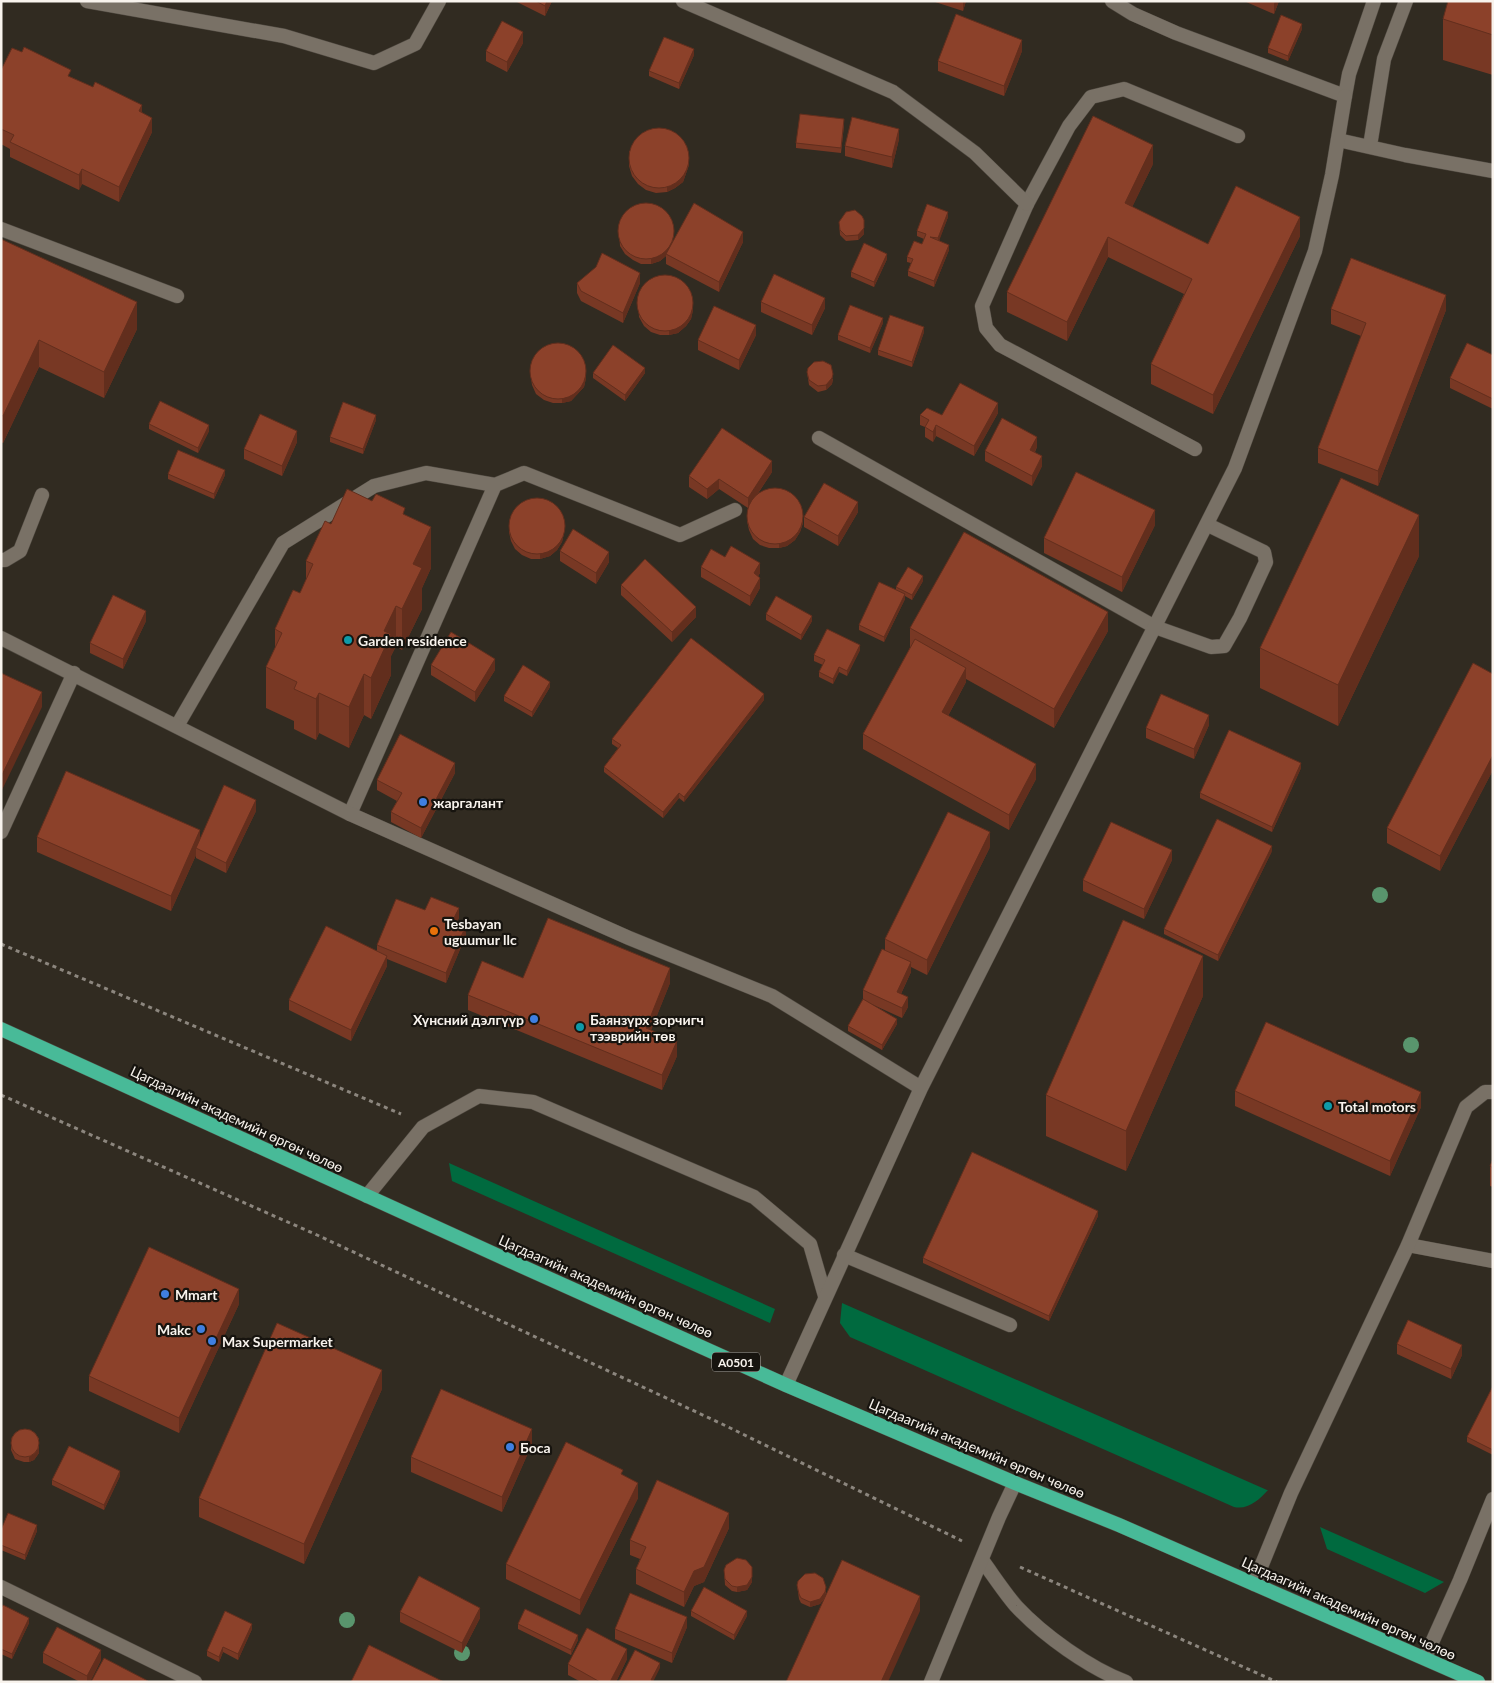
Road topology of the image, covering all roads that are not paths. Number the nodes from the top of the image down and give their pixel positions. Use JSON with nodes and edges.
{"nodes":[{"id":1,"x":87,"y":1,"type":"edge"},
{"id":2,"x":439,"y":1,"type":"edge"},
{"id":3,"x":684,"y":1,"type":"edge"},
{"id":4,"x":1112,"y":1,"type":"edge"},
{"id":5,"x":1374,"y":1,"type":"edge"},
{"id":6,"x":1406,"y":1,"type":"edge"},
{"id":7,"x":1345,"y":96,"type":"junction"},
{"id":8,"x":1238,"y":136,"type":"dead end"},
{"id":9,"x":1338,"y":140,"type":"junction"},
{"id":10,"x":1370,"y":146,"type":"junction"},
{"id":11,"x":1493,"y":171,"type":"edge"},
{"id":12,"x":1027,"y":204,"type":"junction"},
{"id":13,"x":1,"y":229,"type":"edge"},
{"id":14,"x":177,"y":296,"type":"dead end"},
{"id":15,"x":819,"y":438,"type":"dead end"},
{"id":16,"x":1195,"y":449,"type":"dead end"},
{"id":17,"x":495,"y":485,"type":"junction"},
{"id":18,"x":42,"y":496,"type":"dead end"},
{"id":19,"x":735,"y":510,"type":"dead end"},
{"id":20,"x":1208,"y":525,"type":"junction"},
{"id":21,"x":1,"y":560,"type":"edge"},
{"id":22,"x":1155,"y":627,"type":"junction"},
{"id":23,"x":1,"y":638,"type":"edge"},
{"id":24,"x":74,"y":673,"type":"junction"},
{"id":25,"x":177,"y":726,"type":"junction"},
{"id":26,"x":350,"y":814,"type":"junction"},
{"id":27,"x":1,"y":832,"type":"edge"},
{"id":28,"x":1,"y":1029,"type":"edge"},
{"id":29,"x":921,"y":1088,"type":"junction"},
{"id":30,"x":1493,"y":1092,"type":"edge"},
{"id":31,"x":367,"y":1196,"type":"junction"},
{"id":32,"x":1408,"y":1245,"type":"junction"},
{"id":33,"x":844,"y":1254,"type":"junction"},
{"id":34,"x":1493,"y":1261,"type":"edge"},
{"id":35,"x":826,"y":1296,"type":"junction"},
{"id":36,"x":1010,"y":1325,"type":"dead end"},
{"id":37,"x":786,"y":1384,"type":"junction"},
{"id":38,"x":1015,"y":1483,"type":"junction"},
{"id":39,"x":1493,"y":1499,"type":"edge"},
{"id":40,"x":984,"y":1556,"type":"junction"},
{"id":41,"x":1254,"y":1584,"type":"junction"},
{"id":42,"x":1,"y":1587,"type":"edge"},
{"id":43,"x":1425,"y":1658,"type":"junction"},
{"id":44,"x":1459,"y":1678,"type":"edge"},
{"id":45,"x":195,"y":1682,"type":"edge"},
{"id":46,"x":931,"y":1682,"type":"edge"},
{"id":47,"x":1126,"y":1682,"type":"edge"},
{"id":48,"x":1478,"y":1682,"type":"edge"}],
"edges":[{"from":1,"to":2,"type":"street"},
{"from":3,"to":12,"type":"street"},
{"from":4,"to":7,"type":"street"},
{"from":5,"to":7,"type":"street"},
{"from":6,"to":10,"type":"street"},
{"from":7,"to":9,"type":"street"},
{"from":8,"to":12,"type":"street"},
{"from":9,"to":10,"type":"street"},
{"from":9,"to":20,"type":"street"},
{"from":10,"to":11,"type":"street"},
{"from":12,"to":16,"type":"street"},
{"from":13,"to":14,"type":"street"},
{"from":15,"to":22,"type":"street"},
{"from":17,"to":19,"type":"street"},
{"from":17,"to":25,"type":"street"},
{"from":17,"to":26,"type":"street"},
{"from":18,"to":21,"type":"street"},
{"from":20,"to":22,"type":"street"},
{"from":20,"to":22,"type":"street"},
{"from":22,"to":29,"type":"street"},
{"from":23,"to":24,"type":"street"},
{"from":24,"to":25,"type":"street"},
{"from":24,"to":27,"type":"street"},
{"from":25,"to":26,"type":"street"},
{"from":26,"to":29,"type":"street"},
{"from":28,"to":31,"type":"highway","name":"Цагдаагийн академийн өргөн чөлөө","number":"A0501"},
{"from":29,"to":33,"type":"street"},
{"from":30,"to":32,"type":"street"},
{"from":31,"to":35,"type":"street"},
{"from":31,"to":37,"type":"highway","name":"Цагдаагийн академийн өргөн чөлөө","number":"A0501"},
{"from":32,"to":34,"type":"street"},
{"from":32,"to":41,"type":"street"},
{"from":33,"to":35,"type":"street"},
{"from":33,"to":36,"type":"street"},
{"from":35,"to":37,"type":"street"},
{"from":37,"to":38,"type":"highway","name":"Цагдаагийн академийн өргөн чөлөө","number":"A0501"},
{"from":38,"to":40,"type":"street"},
{"from":38,"to":41,"type":"highway","name":"Цагдаагийн академийн өргөн чөлөө","number":"A0501"},
{"from":39,"to":43,"type":"street"},
{"from":40,"to":46,"type":"street"},
{"from":40,"to":47,"type":"street"},
{"from":41,"to":43,"type":"highway","name":"Цагдаагийн академийн өргөн чөлөө","number":"A0501"},
{"from":42,"to":45,"type":"street"},
{"from":43,"to":44,"type":"highway","name":"Цагдаагийн академийн өргөн чөлөө","number":"A0501"},
{"from":44,"to":48,"type":"highway","name":"Цагдаагийн академийн өргөн чөлөө","number":"A0501"}]}
